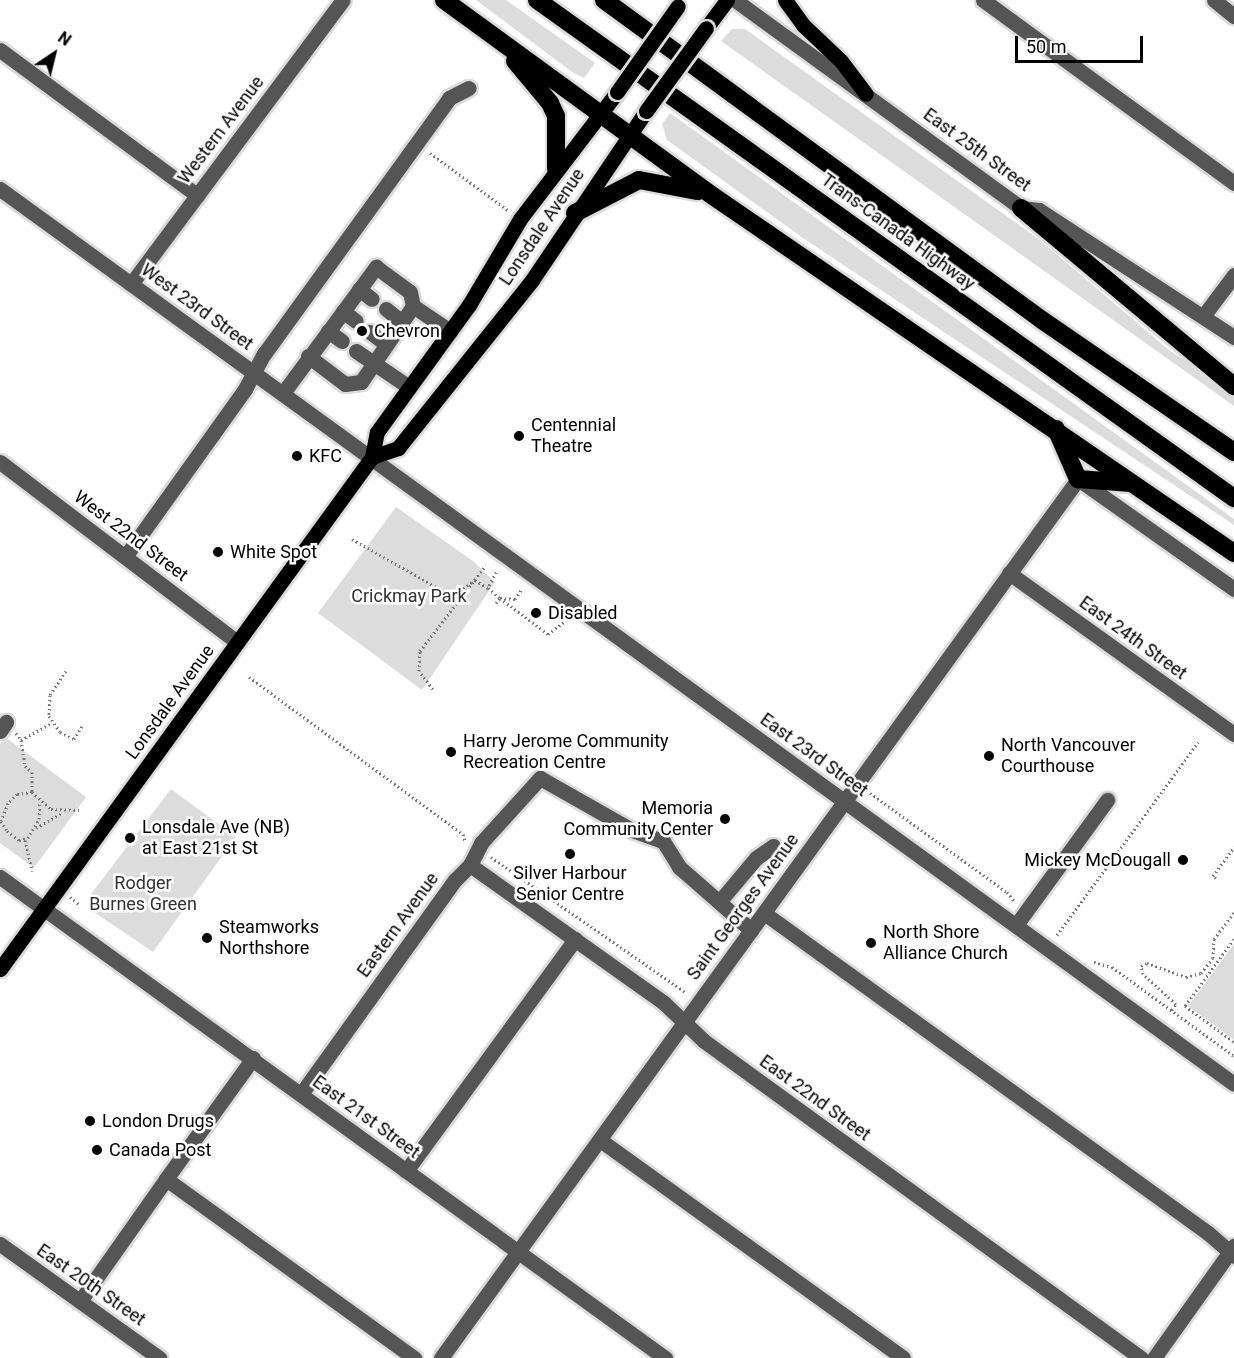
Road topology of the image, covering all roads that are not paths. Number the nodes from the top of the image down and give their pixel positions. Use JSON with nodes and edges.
{"nodes":[{"id":1,"x":343,"y":0,"type":"edge"},
{"id":2,"x":444,"y":0,"type":"edge"},
{"id":3,"x":537,"y":0,"type":"edge"},
{"id":4,"x":604,"y":0,"type":"edge"},
{"id":5,"x":727,"y":0,"type":"edge"},
{"id":6,"x":735,"y":0,"type":"edge"},
{"id":7,"x":785,"y":0,"type":"edge"},
{"id":8,"x":983,"y":0,"type":"edge"},
{"id":9,"x":1214,"y":0,"type":"edge"},
{"id":10,"x":681,"y":3,"type":"edge"},
{"id":11,"x":1234,"y":16,"type":"edge"},
{"id":12,"x":497,"y":39,"type":"junction"},
{"id":13,"x":0,"y":50,"type":"edge"},
{"id":14,"x":469,"y":88,"type":"dead end"},
{"id":15,"x":866,"y":94,"type":"junction"},
{"id":16,"x":599,"y":114,"type":"junction"},
{"id":17,"x":628,"y":136,"type":"junction"},
{"id":18,"x":556,"y":169,"type":"junction"},
{"id":19,"x":1234,"y":183,"type":"edge"},
{"id":20,"x":0,"y":189,"type":"edge"},
{"id":21,"x":710,"y":194,"type":"junction"},
{"id":22,"x":196,"y":195,"type":"junction"},
{"id":23,"x":1022,"y":208,"type":"junction"},
{"id":24,"x":575,"y":213,"type":"junction"},
{"id":25,"x":1234,"y":275,"type":"edge"},
{"id":26,"x":131,"y":284,"type":"junction"},
{"id":27,"x":359,"y":289,"type":"junction"},
{"id":28,"x":372,"y":299,"type":"dead end"},
{"id":29,"x":413,"y":306,"type":"junction"},
{"id":30,"x":386,"y":309,"type":"dead end"},
{"id":31,"x":343,"y":311,"type":"junction"},
{"id":32,"x":1204,"y":315,"type":"junction"},
{"id":33,"x":356,"y":321,"type":"dead end"},
{"id":34,"x":402,"y":322,"type":"junction"},
{"id":35,"x":328,"y":331,"type":"junction"},
{"id":36,"x":450,"y":331,"type":"junction"},
{"id":37,"x":370,"y":332,"type":"dead end"},
{"id":38,"x":1234,"y":337,"type":"edge"},
{"id":39,"x":342,"y":341,"type":"dead end"},
{"id":40,"x":386,"y":344,"type":"junction"},
{"id":41,"x":356,"y":351,"type":"dead end"},
{"id":42,"x":308,"y":356,"type":"junction"},
{"id":43,"x":374,"y":363,"type":"junction"},
{"id":44,"x":254,"y":372,"type":"junction"},
{"id":45,"x":1234,"y":386,"type":"edge"},
{"id":46,"x":409,"y":387,"type":"junction"},
{"id":47,"x":283,"y":393,"type":"junction"},
{"id":48,"x":1056,"y":429,"type":"junction"},
{"id":49,"x":1234,"y":452,"type":"edge"},
{"id":50,"x":372,"y":457,"type":"junction"},
{"id":51,"x":0,"y":462,"type":"edge"},
{"id":52,"x":1078,"y":479,"type":"junction"},
{"id":53,"x":1136,"y":484,"type":"junction"},
{"id":54,"x":1234,"y":498,"type":"edge"},
{"id":55,"x":1234,"y":553,"type":"edge"},
{"id":56,"x":127,"y":554,"type":"junction"},
{"id":57,"x":1009,"y":573,"type":"junction"},
{"id":58,"x":1234,"y":589,"type":"edge"},
{"id":59,"x":237,"y":642,"type":"junction"},
{"id":60,"x":1234,"y":734,"type":"edge"},
{"id":61,"x":1107,"y":800,"type":"dead end"},
{"id":62,"x":844,"y":801,"type":"junction"},
{"id":63,"x":773,"y":846,"type":"dead end"},
{"id":64,"x":470,"y":866,"type":"junction"},
{"id":65,"x":0,"y":877,"type":"edge"},
{"id":66,"x":719,"y":902,"type":"junction"},
{"id":67,"x":44,"y":909,"type":"junction"},
{"id":68,"x":764,"y":913,"type":"junction"},
{"id":69,"x":1016,"y":926,"type":"junction"},
{"id":70,"x":751,"y":930,"type":"junction"},
{"id":71,"x":575,"y":939,"type":"junction"},
{"id":72,"x":0,"y":969,"type":"edge"},
{"id":73,"x":684,"y":1023,"type":"junction"},
{"id":74,"x":253,"y":1059,"type":"junction"},
{"id":75,"x":1234,"y":1084,"type":"edge"},
{"id":76,"x":301,"y":1094,"type":"junction"},
{"id":77,"x":600,"y":1140,"type":"junction"},
{"id":78,"x":406,"y":1171,"type":"junction"},
{"id":79,"x":166,"y":1179,"type":"junction"},
{"id":80,"x":0,"y":1244,"type":"edge"},
{"id":81,"x":518,"y":1252,"type":"junction"},
{"id":82,"x":1232,"y":1252,"type":"edge"},
{"id":83,"x":80,"y":1301,"type":"junction"},
{"id":84,"x":159,"y":1358,"type":"edge"},
{"id":85,"x":414,"y":1358,"type":"edge"},
{"id":86,"x":441,"y":1358,"type":"edge"},
{"id":87,"x":664,"y":1358,"type":"edge"},
{"id":88,"x":903,"y":1358,"type":"edge"},
{"id":89,"x":1141,"y":1358,"type":"edge"},
{"id":90,"x":1154,"y":1358,"type":"edge"}],
"edges":[{"from":1,"to":22,"type":"street","name":"Western Avenue"},
{"from":2,"to":12,"type":"highway"},
{"from":3,"to":54,"type":"highway","name":"Trans-Canada Highway"},
{"from":4,"to":49,"type":"highway","name":"Trans-Canada Highway"},
{"from":5,"to":17,"type":"main road","name":"Lonsdale Avenue","bridge":true},
{"from":6,"to":15,"type":"street","name":"East 25th Street"},
{"from":7,"to":15,"type":"main road"},
{"from":8,"to":19,"type":"street"},
{"from":9,"to":11,"type":"street"},
{"from":10,"to":16,"type":"main road","name":"Lonsdale Avenue","bridge":true},
{"from":12,"to":16,"type":"highway"},
{"from":12,"to":18,"type":"highway"},
{"from":13,"to":22,"type":"street"},
{"from":14,"to":44,"type":"street"},
{"from":15,"to":23,"type":"street","name":"East 25th Street"},
{"from":16,"to":17,"type":"highway"},
{"from":16,"to":18,"type":"main road","name":"Lonsdale Avenue"},
{"from":17,"to":21,"type":"highway"},
{"from":17,"to":24,"type":"main road","name":"Lonsdale Avenue"},
{"from":18,"to":36,"type":"main road","name":"Lonsdale Avenue"},
{"from":20,"to":26,"type":"street","name":"West 23rd Street"},
{"from":21,"to":24,"type":"highway"},
{"from":21,"to":48,"type":"highway"},
{"from":22,"to":26,"type":"street","name":"Western Avenue"},
{"from":23,"to":32,"type":"street","name":"East 25th Street"},
{"from":23,"to":45,"type":"highway"},
{"from":24,"to":50,"type":"main road","name":"Lonsdale Avenue"},
{"from":25,"to":32,"type":"street"},
{"from":26,"to":44,"type":"street","name":"West 23rd Street"},
{"from":27,"to":28,"type":"street"},
{"from":27,"to":29,"type":"street"},
{"from":27,"to":31,"type":"street"},
{"from":29,"to":34,"type":"street"},
{"from":29,"to":36,"type":"street"},
{"from":30,"to":34,"type":"street"},
{"from":31,"to":33,"type":"street"},
{"from":31,"to":35,"type":"street"},
{"from":32,"to":38,"type":"street","name":"East 25th Street"},
{"from":34,"to":40,"type":"street"},
{"from":35,"to":39,"type":"street"},
{"from":35,"to":42,"type":"street"},
{"from":36,"to":46,"type":"main road","name":"Lonsdale Avenue"},
{"from":37,"to":40,"type":"street"},
{"from":40,"to":43,"type":"street"},
{"from":41,"to":43,"type":"street"},
{"from":42,"to":43,"type":"street"},
{"from":42,"to":47,"type":"street"},
{"from":43,"to":46,"type":"street"},
{"from":44,"to":47,"type":"street","name":"West 23rd Street"},
{"from":44,"to":56,"type":"street"},
{"from":46,"to":50,"type":"main road","name":"Lonsdale Avenue"},
{"from":47,"to":50,"type":"street","name":"West 23rd Street"},
{"from":48,"to":52,"type":"highway"},
{"from":48,"to":53,"type":"highway"},
{"from":50,"to":59,"type":"main road","name":"Lonsdale Avenue"},
{"from":50,"to":62,"type":"street","name":"East 23rd Street"},
{"from":51,"to":56,"type":"street","name":"West 22nd Street"},
{"from":52,"to":53,"type":"highway"},
{"from":52,"to":57,"type":"street","name":"Saint Georges Avenue"},
{"from":52,"to":58,"type":"street"},
{"from":53,"to":55,"type":"highway"},
{"from":56,"to":59,"type":"street","name":"West 22nd Street"},
{"from":57,"to":60,"type":"street","name":"East 24th Street"},
{"from":57,"to":62,"type":"street","name":"Saint Georges Avenue"},
{"from":59,"to":67,"type":"main road","name":"Lonsdale Avenue"},
{"from":61,"to":69,"type":"street"},
{"from":62,"to":68,"type":"street","name":"Saint Georges Avenue"},
{"from":62,"to":69,"type":"street","name":"East 23rd Street"},
{"from":63,"to":66,"type":"street"},
{"from":64,"to":66,"type":"street","name":"Eastern Avenue"},
{"from":64,"to":71,"type":"street","name":"East 22nd Street"},
{"from":64,"to":76,"type":"street","name":"Eastern Avenue"},
{"from":65,"to":67,"type":"street","name":"East 21st Street"},
{"from":66,"to":70,"type":"street"},
{"from":67,"to":72,"type":"main road","name":"Lonsdale Avenue"},
{"from":67,"to":74,"type":"street","name":"East 21st Street"},
{"from":68,"to":70,"type":"street","name":"Saint Georges Avenue"},
{"from":68,"to":82,"type":"street"},
{"from":69,"to":75,"type":"street","name":"East 23rd Street"},
{"from":70,"to":73,"type":"street","name":"Saint Georges Avenue"},
{"from":71,"to":73,"type":"street","name":"East 22nd Street"},
{"from":71,"to":78,"type":"street"},
{"from":73,"to":77,"type":"street","name":"Saint Georges Avenue"},
{"from":73,"to":89,"type":"street","name":"East 22nd Street"},
{"from":74,"to":76,"type":"street","name":"East 21st Street"},
{"from":74,"to":79,"type":"street"},
{"from":76,"to":78,"type":"street","name":"East 21st Street"},
{"from":77,"to":81,"type":"street","name":"Saint Georges Avenue"},
{"from":77,"to":88,"type":"street"},
{"from":78,"to":81,"type":"street","name":"East 21st Street"},
{"from":79,"to":83,"type":"street"},
{"from":79,"to":85,"type":"street"},
{"from":80,"to":83,"type":"street","name":"East 20th Street"},
{"from":81,"to":86,"type":"street","name":"Saint Georges Avenue"},
{"from":81,"to":87,"type":"street","name":"East 21st Street"},
{"from":82,"to":90,"type":"street"},
{"from":83,"to":84,"type":"street","name":"East 20th Street"}]}
